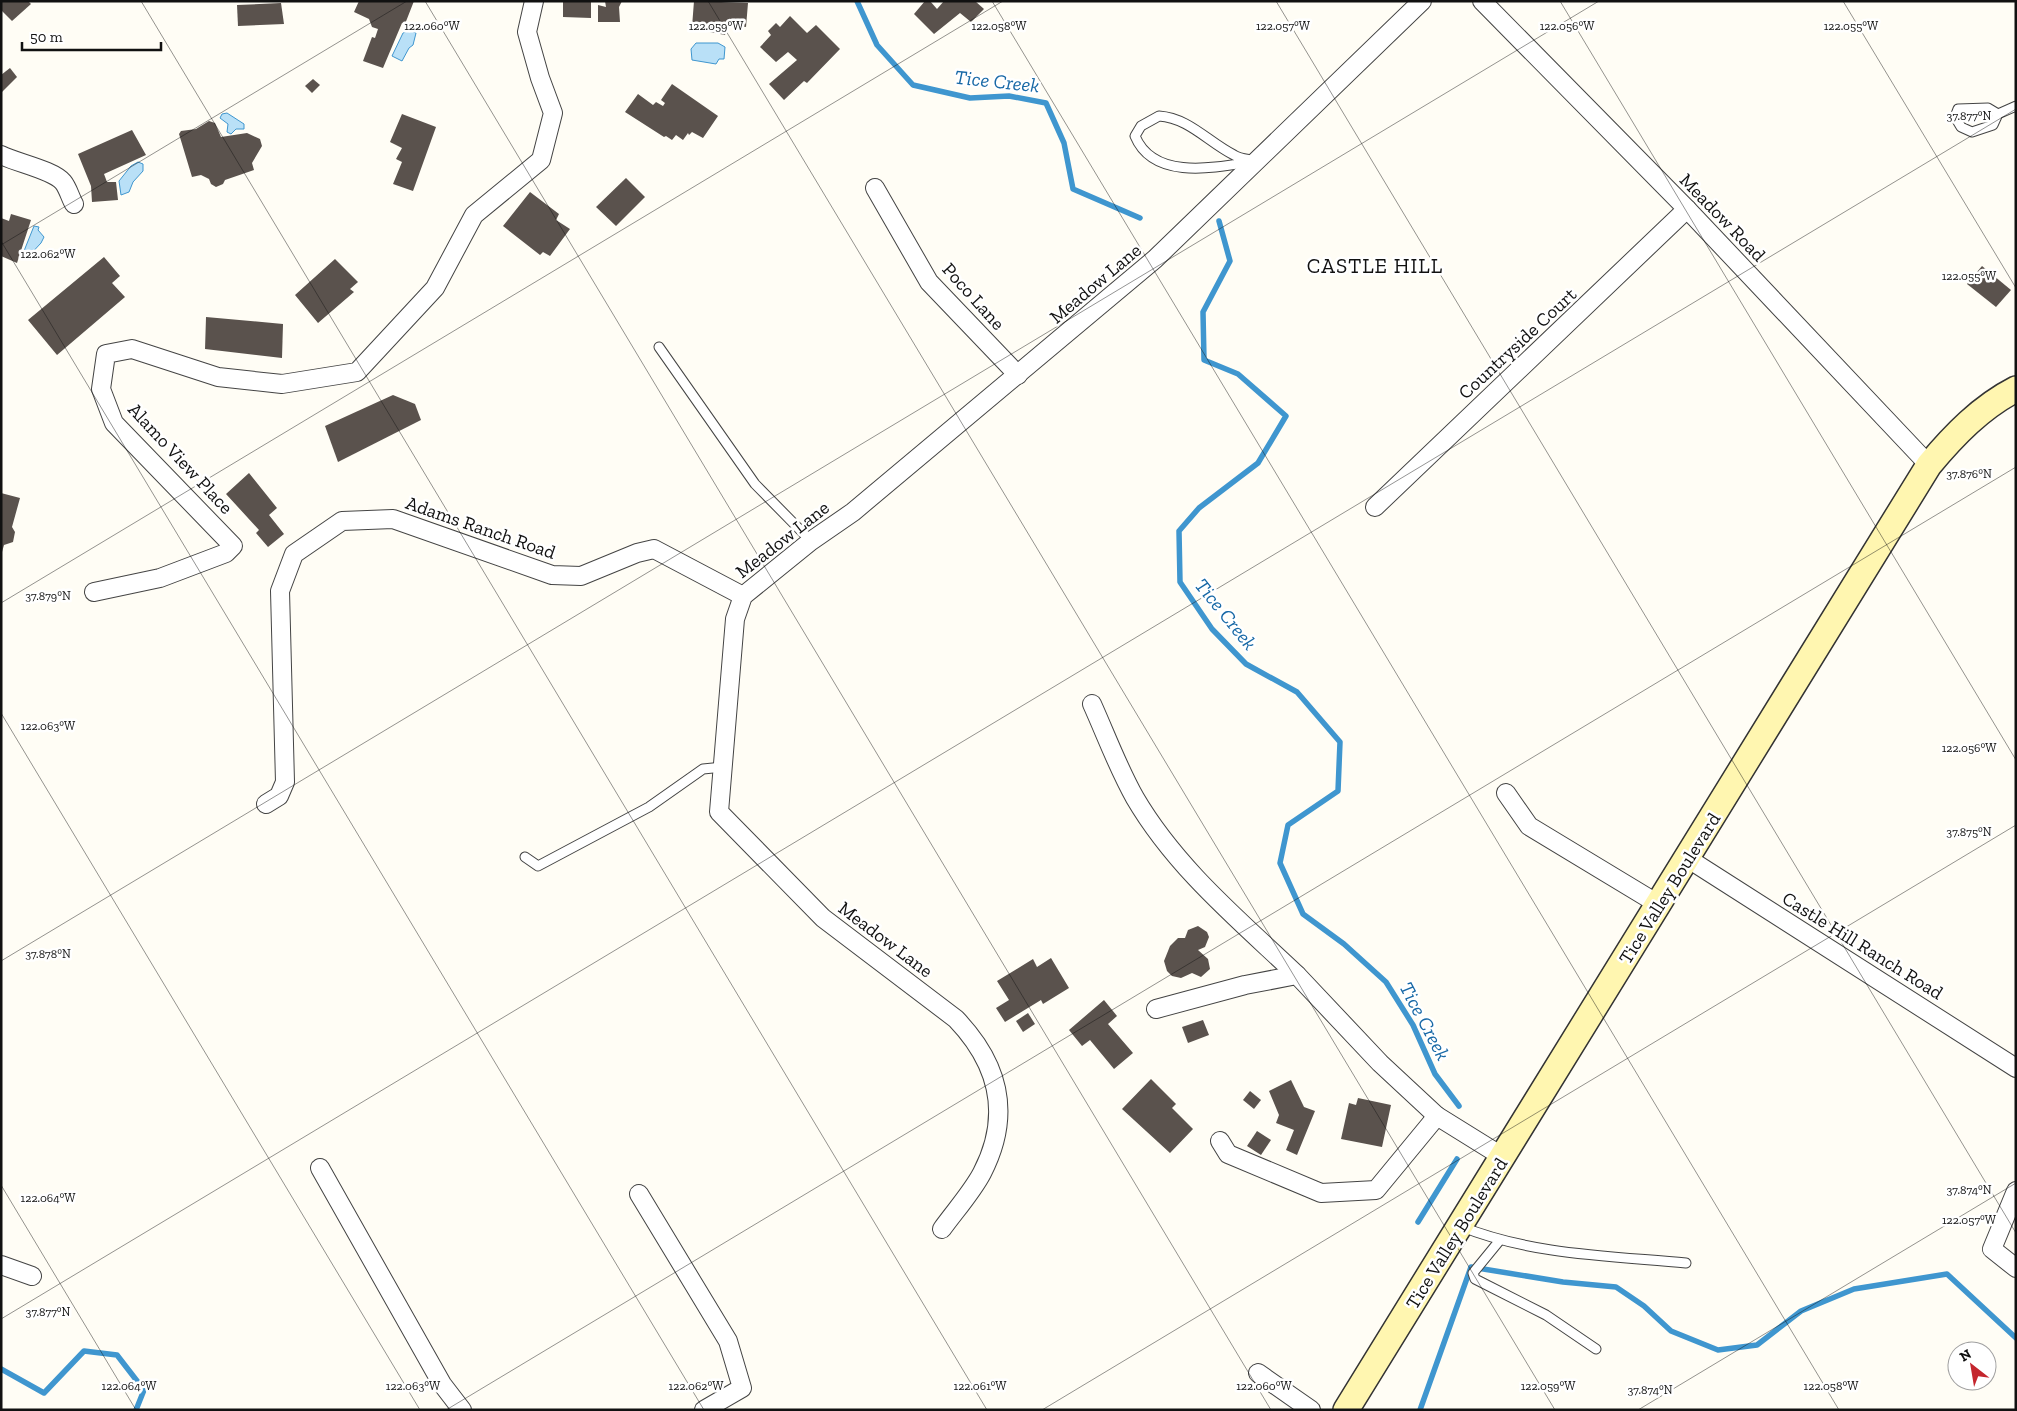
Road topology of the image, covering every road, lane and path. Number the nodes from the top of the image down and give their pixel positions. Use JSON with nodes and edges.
{"nodes":[{"id":1,"x":534,"y":1,"type":"edge"},
{"id":2,"x":1422,"y":1,"type":"edge"},
{"id":3,"x":1482,"y":1,"type":"edge"},
{"id":4,"x":2016,"y":106,"type":"edge"},
{"id":5,"x":1998,"y":114,"type":"dead end"},
{"id":6,"x":1,"y":155,"type":"edge"},
{"id":7,"x":1256,"y":161,"type":"junction"},
{"id":8,"x":875,"y":188,"type":"dead end"},
{"id":9,"x":74,"y":204,"type":"dead end"},
{"id":10,"x":1687,"y":209,"type":"junction"},
{"id":11,"x":659,"y":347,"type":"dead end"},
{"id":12,"x":1018,"y":375,"type":"junction"},
{"id":13,"x":2016,"y":388,"type":"edge"},
{"id":14,"x":1929,"y":465,"type":"junction"},
{"id":15,"x":1375,"y":508,"type":"dead end"},
{"id":16,"x":811,"y":541,"type":"junction"},
{"id":17,"x":94,"y":592,"type":"dead end"},
{"id":18,"x":743,"y":596,"type":"junction"},
{"id":19,"x":1092,"y":704,"type":"dead end"},
{"id":20,"x":723,"y":767,"type":"junction"},
{"id":21,"x":1506,"y":793,"type":"dead end"},
{"id":22,"x":266,"y":804,"type":"dead end"},
{"id":23,"x":526,"y":857,"type":"dead end"},
{"id":24,"x":1687,"y":858,"type":"junction"},
{"id":25,"x":1658,"y":904,"type":"junction"},
{"id":26,"x":1297,"y":975,"type":"junction"},
{"id":27,"x":1156,"y":1009,"type":"dead end"},
{"id":28,"x":2014,"y":1062,"type":"edge"},
{"id":29,"x":1437,"y":1116,"type":"junction"},
{"id":30,"x":1220,"y":1142,"type":"dead end"},
{"id":31,"x":1502,"y":1157,"type":"junction"},
{"id":32,"x":320,"y":1168,"type":"dead end"},
{"id":33,"x":2016,"y":1191,"type":"edge"},
{"id":34,"x":639,"y":1194,"type":"dead end"},
{"id":35,"x":1460,"y":1226,"type":"junction"},
{"id":36,"x":942,"y":1229,"type":"dead end"},
{"id":37,"x":1500,"y":1240,"type":"junction"},
{"id":38,"x":1686,"y":1264,"type":"dead end"},
{"id":39,"x":1,"y":1265,"type":"edge"},
{"id":40,"x":2016,"y":1268,"type":"edge"},
{"id":41,"x":32,"y":1276,"type":"dead end"},
{"id":42,"x":1596,"y":1349,"type":"dead end"},
{"id":43,"x":1258,"y":1373,"type":"dead end"},
{"id":44,"x":462,"y":1410,"type":"edge"},
{"id":45,"x":704,"y":1410,"type":"edge"},
{"id":46,"x":1311,"y":1410,"type":"edge"},
{"id":47,"x":1346,"y":1410,"type":"edge"}],
"edges":[{"from":1,"to":17,"type":"street","name":"Alamo View Place"},
{"from":2,"to":7,"type":"street","name":"Meadow Lane"},
{"from":3,"to":10,"type":"street","name":"Meadow Road"},
{"from":4,"to":5,"type":"lane"},
{"from":6,"to":9,"type":"street"},
{"from":7,"to":7,"type":"lane"},
{"from":7,"to":12,"type":"street","name":"Meadow Lane"},
{"from":8,"to":12,"type":"street","name":"Poco Lane"},
{"from":10,"to":14,"type":"street","name":"Meadow Road"},
{"from":10,"to":15,"type":"street","name":"Countryside Court"},
{"from":11,"to":16,"type":"lane"},
{"from":12,"to":16,"type":"street","name":"Meadow Lane"},
{"from":13,"to":14,"type":"street","name":"Tice Valley Boulevard"},
{"from":14,"to":24,"type":"street","name":"Tice Valley Boulevard"},
{"from":16,"to":18,"type":"street","name":"Meadow Lane"},
{"from":18,"to":20,"type":"street","name":"Meadow Lane"},
{"from":18,"to":22,"type":"street","name":"Adams Ranch Road"},
{"from":19,"to":26,"type":"street"},
{"from":20,"to":23,"type":"lane"},
{"from":20,"to":36,"type":"street","name":"Meadow Lane"},
{"from":21,"to":25,"type":"street"},
{"from":24,"to":25,"type":"street","name":"Tice Valley Boulevard"},
{"from":24,"to":28,"type":"street","name":"Castle Hill Ranch Road"},
{"from":25,"to":31,"type":"street","name":"Tice Valley Boulevard"},
{"from":26,"to":27,"type":"street"},
{"from":26,"to":29,"type":"street"},
{"from":29,"to":30,"type":"street"},
{"from":29,"to":31,"type":"street"},
{"from":31,"to":35,"type":"street","name":"Tice Valley Boulevard"},
{"from":32,"to":44,"type":"street"},
{"from":33,"to":40,"type":"street"},
{"from":34,"to":45,"type":"street"},
{"from":35,"to":37,"type":"lane"},
{"from":35,"to":47,"type":"street","name":"Tice Valley Boulevard"},
{"from":37,"to":38,"type":"lane"},
{"from":37,"to":42,"type":"lane"},
{"from":39,"to":41,"type":"street"},
{"from":43,"to":46,"type":"street"}]}
